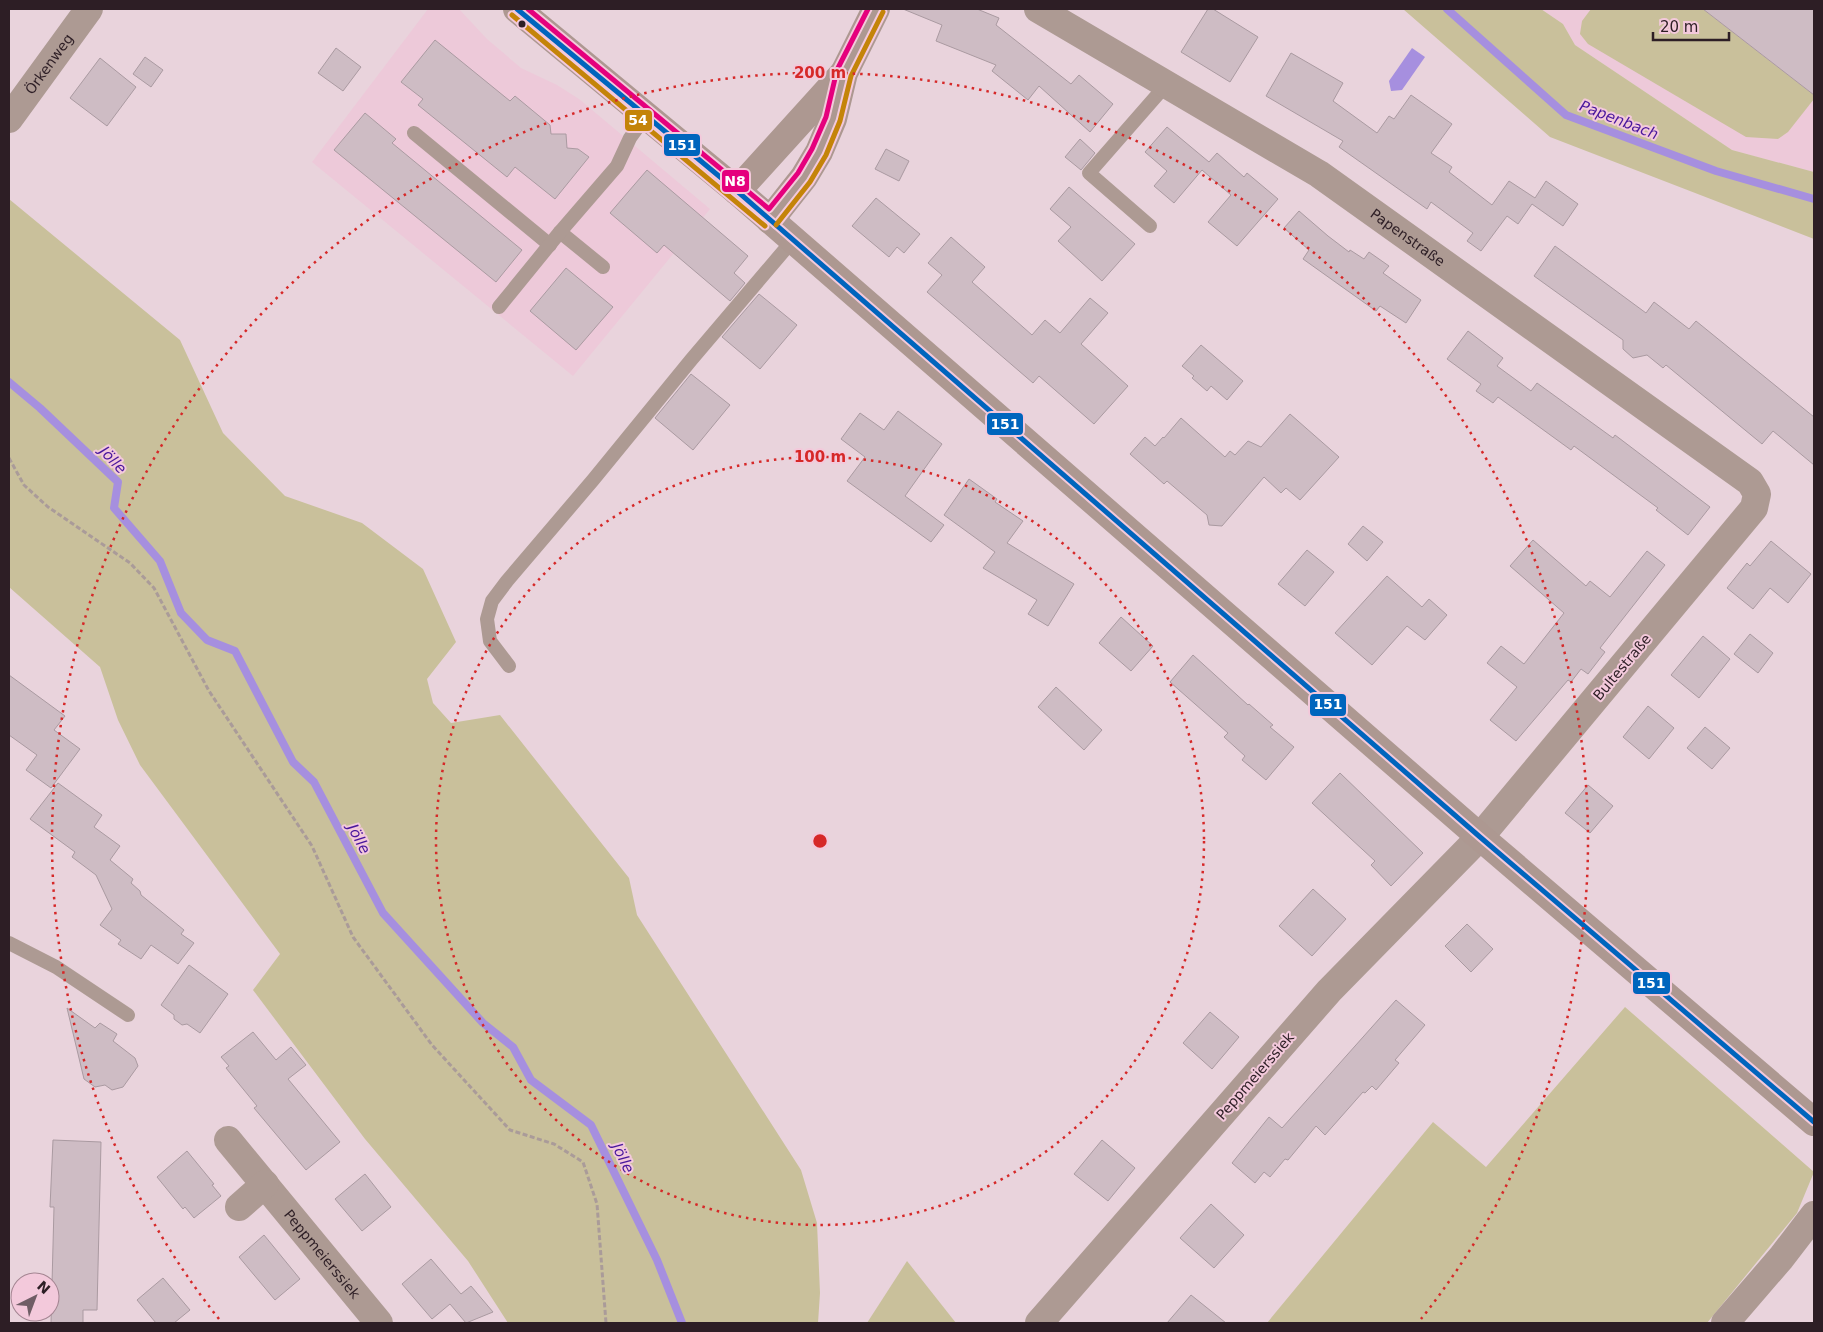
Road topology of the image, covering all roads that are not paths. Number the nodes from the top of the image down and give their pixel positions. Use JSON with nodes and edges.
{"nodes":[{"id":1,"x":89,"y":9,"type":"edge"},
{"id":2,"x":518,"y":9,"type":"edge"},
{"id":3,"x":876,"y":9,"type":"edge"},
{"id":4,"x":1038,"y":9,"type":"edge"},
{"id":5,"x":844,"y":73,"type":"junction"},
{"id":6,"x":1166,"y":85,"type":"junction"},
{"id":7,"x":646,"y":116,"type":"junction"},
{"id":8,"x":9,"y":119,"type":"edge"},
{"id":9,"x":414,"y":133,"type":"dead end"},
{"id":10,"x":737,"y":191,"type":"junction"},
{"id":11,"x":770,"y":220,"type":"junction"},
{"id":12,"x":1150,"y":226,"type":"dead end"},
{"id":13,"x":560,"y":232,"type":"junction"},
{"id":14,"x":793,"y":240,"type":"junction"},
{"id":15,"x":550,"y":245,"type":"junction"},
{"id":16,"x":603,"y":267,"type":"dead end"},
{"id":17,"x":499,"y":307,"type":"dead end"},
{"id":18,"x":1757,"y":494,"type":"joint"},
{"id":19,"x":509,"y":666,"type":"dead end"},
{"id":20,"x":1480,"y":837,"type":"junction"},
{"id":21,"x":9,"y":943,"type":"edge"},
{"id":22,"x":128,"y":1015,"type":"dead end"},
{"id":23,"x":1814,"y":1122,"type":"edge"},
{"id":24,"x":228,"y":1140,"type":"dead end"},
{"id":25,"x":265,"y":1184,"type":"junction"},
{"id":26,"x":239,"y":1206,"type":"dead end"},
{"id":27,"x":1814,"y":1215,"type":"edge"},
{"id":28,"x":379,"y":1323,"type":"edge"},
{"id":29,"x":1039,"y":1323,"type":"edge"},
{"id":30,"x":1725,"y":1323,"type":"edge"}],
"edges":[{"from":1,"to":8,"type":"street","name":"Örkenweg"},
{"from":2,"to":7,"type":"main road"},
{"from":3,"to":5,"type":"main road"},
{"from":4,"to":6,"type":"street","name":"Papenstraße"},
{"from":5,"to":10,"type":"main road"},
{"from":5,"to":11,"type":"main road"},
{"from":6,"to":12,"type":"lane"},
{"from":6,"to":18,"type":"street","name":"Papenstraße"},
{"from":7,"to":10,"type":"main road"},
{"from":7,"to":13,"type":"lane"},
{"from":9,"to":15,"type":"lane"},
{"from":10,"to":11,"type":"main road"},
{"from":11,"to":14,"type":"main road"},
{"from":13,"to":15,"type":"lane"},
{"from":13,"to":16,"type":"lane"},
{"from":14,"to":19,"type":"lane"},
{"from":14,"to":20,"type":"main road"},
{"from":15,"to":17,"type":"lane"},
{"from":18,"to":20,"type":"street","name":"Bultestraße"},
{"from":20,"to":23,"type":"main road"},
{"from":20,"to":29,"type":"street","name":"Peppmeierssiek"},
{"from":21,"to":22,"type":"lane"},
{"from":24,"to":25,"type":"street","name":"Peppmeierssiek"},
{"from":25,"to":26,"type":"street"},
{"from":25,"to":28,"type":"street","name":"Peppmeierssiek"},
{"from":27,"to":30,"type":"street"}]}
